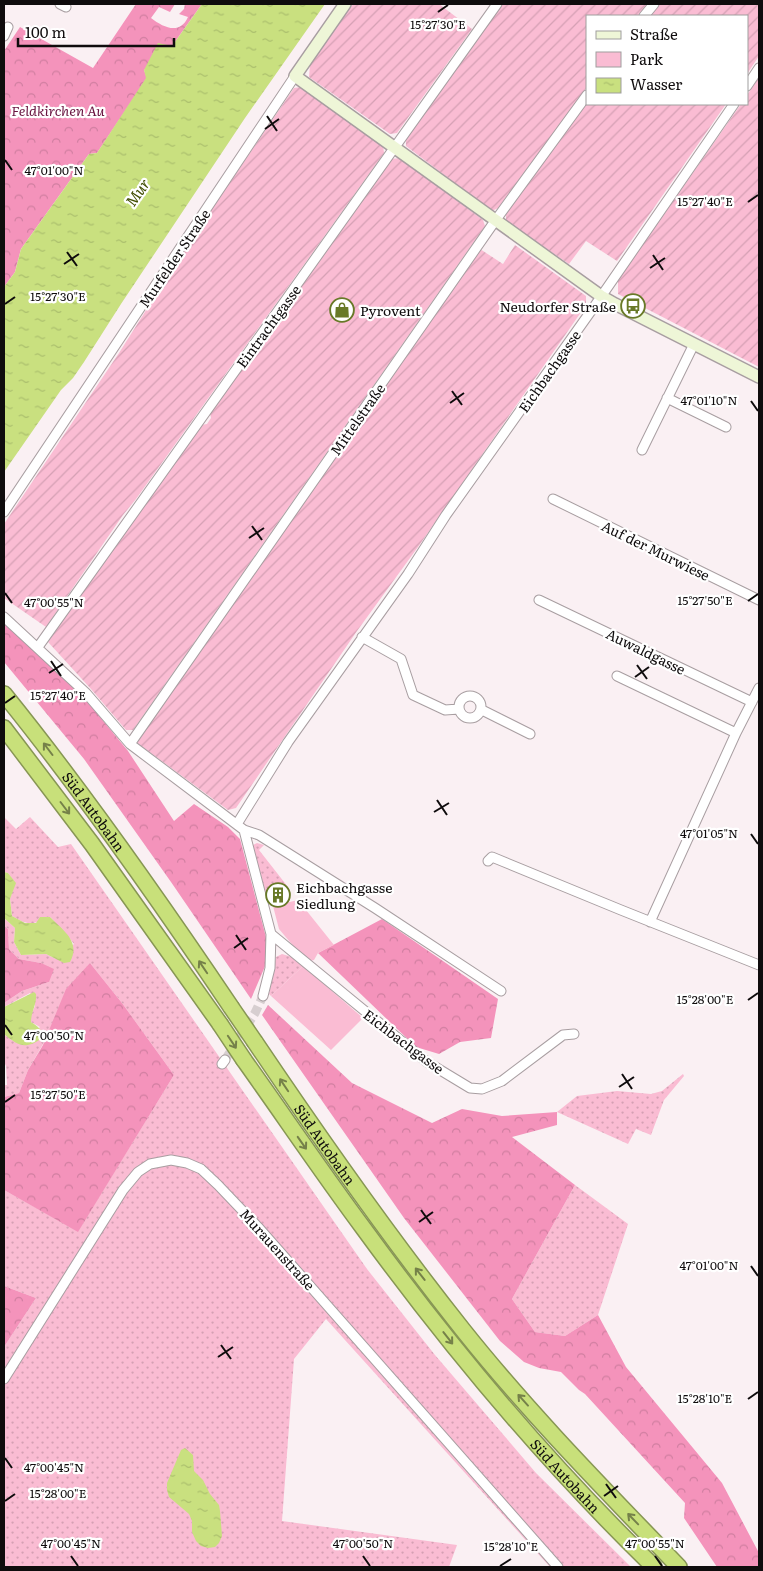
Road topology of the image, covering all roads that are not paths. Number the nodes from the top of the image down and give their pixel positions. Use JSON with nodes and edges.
{"nodes":[{"id":1,"x":345,"y":4,"type":"edge"},
{"id":2,"x":497,"y":4,"type":"edge"},
{"id":3,"x":654,"y":4,"type":"edge"},
{"id":4,"x":645,"y":15,"type":"edge"},
{"id":5,"x":8,"y":27,"type":"dead end"},
{"id":6,"x":4,"y":36,"type":"edge"},
{"id":7,"x":759,"y":68,"type":"edge"},
{"id":8,"x":295,"y":76,"type":"junction"},
{"id":9,"x":748,"y":84,"type":"edge"},
{"id":10,"x":586,"y":97,"type":"edge"},
{"id":11,"x":733,"y":105,"type":"edge"},
{"id":12,"x":396,"y":147,"type":"junction"},
{"id":13,"x":495,"y":221,"type":"junction"},
{"id":14,"x":601,"y":296,"type":"junction"},
{"id":15,"x":694,"y":344,"type":"junction"},
{"id":16,"x":759,"y":377,"type":"edge"},
{"id":17,"x":667,"y":398,"type":"junction"},
{"id":18,"x":726,"y":427,"type":"dead end"},
{"id":19,"x":642,"y":450,"type":"dead end"},
{"id":20,"x":552,"y":499,"type":"dead end"},
{"id":21,"x":4,"y":512,"type":"edge"},
{"id":22,"x":539,"y":600,"type":"dead end"},
{"id":23,"x":759,"y":600,"type":"edge"},
{"id":24,"x":4,"y":616,"type":"edge"},
{"id":25,"x":362,"y":637,"type":"junction"},
{"id":26,"x":38,"y":647,"type":"junction"},
{"id":27,"x":617,"y":676,"type":"dead end"},
{"id":28,"x":759,"y":688,"type":"edge"},
{"id":29,"x":4,"y":694,"type":"edge"},
{"id":30,"x":752,"y":702,"type":"junction"},
{"id":31,"x":459,"y":709,"type":"junction"},
{"id":32,"x":482,"y":710,"type":"junction"},
{"id":33,"x":4,"y":728,"type":"edge"},
{"id":34,"x":736,"y":733,"type":"junction"},
{"id":35,"x":530,"y":734,"type":"dead end"},
{"id":36,"x":130,"y":744,"type":"junction"},
{"id":37,"x":240,"y":827,"type":"junction"},
{"id":38,"x":488,"y":861,"type":"dead end"},
{"id":39,"x":650,"y":922,"type":"junction"},
{"id":40,"x":270,"y":934,"type":"junction"},
{"id":41,"x":759,"y":965,"type":"edge"},
{"id":42,"x":501,"y":991,"type":"dead end"},
{"id":43,"x":263,"y":996,"type":"tunnel mouth"},
{"id":44,"x":574,"y":1034,"type":"dead end"},
{"id":45,"x":4,"y":1379,"type":"edge"},
{"id":46,"x":558,"y":1567,"type":"edge"},
{"id":47,"x":654,"y":1567,"type":"edge"},
{"id":48,"x":678,"y":1567,"type":"edge"}],
"edges":[{"from":1,"to":8,"type":"street","name":"Murfelder Straße"},
{"from":2,"to":12,"type":"street","name":"Eintrachtgasse"},
{"from":3,"to":4,"type":"street"},
{"from":5,"to":6,"type":"street"},
{"from":7,"to":9,"type":"street"},
{"from":8,"to":12,"type":"street"},
{"from":8,"to":21,"type":"street","name":"Murfelder Straße"},
{"from":10,"to":13,"type":"street","name":"Mittelstraße"},
{"from":11,"to":14,"type":"street","name":"Eichbachgasse"},
{"from":12,"to":13,"type":"street"},
{"from":12,"to":26,"type":"street","name":"Eintrachtgasse"},
{"from":13,"to":14,"type":"street"},
{"from":13,"to":36,"type":"street","name":"Mittelstraße"},
{"from":14,"to":15,"type":"street"},
{"from":14,"to":25,"type":"street","name":"Eichbachgasse"},
{"from":15,"to":16,"type":"street"},
{"from":15,"to":17,"type":"street"},
{"from":17,"to":18,"type":"street"},
{"from":17,"to":19,"type":"street"},
{"from":20,"to":23,"type":"street","name":"Auf der Murwiese"},
{"from":22,"to":30,"type":"street","name":"Auwaldgasse"},
{"from":24,"to":26,"type":"street"},
{"from":25,"to":31,"type":"street"},
{"from":25,"to":37,"type":"street","name":"Eichbachgasse"},
{"from":26,"to":36,"type":"street"},
{"from":27,"to":34,"type":"street"},
{"from":28,"to":30,"type":"street"},
{"from":48,"to":29,"type":"highway","name":"Süd Autobahn","one_way":true,"bridge":true},
{"from":30,"to":34,"type":"street"},
{"from":31,"to":32,"type":"street"},
{"from":31,"to":32,"type":"street"},
{"from":32,"to":35,"type":"street"},
{"from":33,"to":47,"type":"highway","name":"Süd Autobahn","one_way":true,"bridge":true},
{"from":34,"to":39,"type":"street"},
{"from":36,"to":37,"type":"street"},
{"from":37,"to":40,"type":"street"},
{"from":37,"to":42,"type":"street"},
{"from":38,"to":39,"type":"street"},
{"from":39,"to":41,"type":"street"},
{"from":40,"to":43,"type":"street"},
{"from":40,"to":44,"type":"street","name":"Eichbachgasse"},
{"from":45,"to":46,"type":"street","name":"Murauenstraße"}]}
